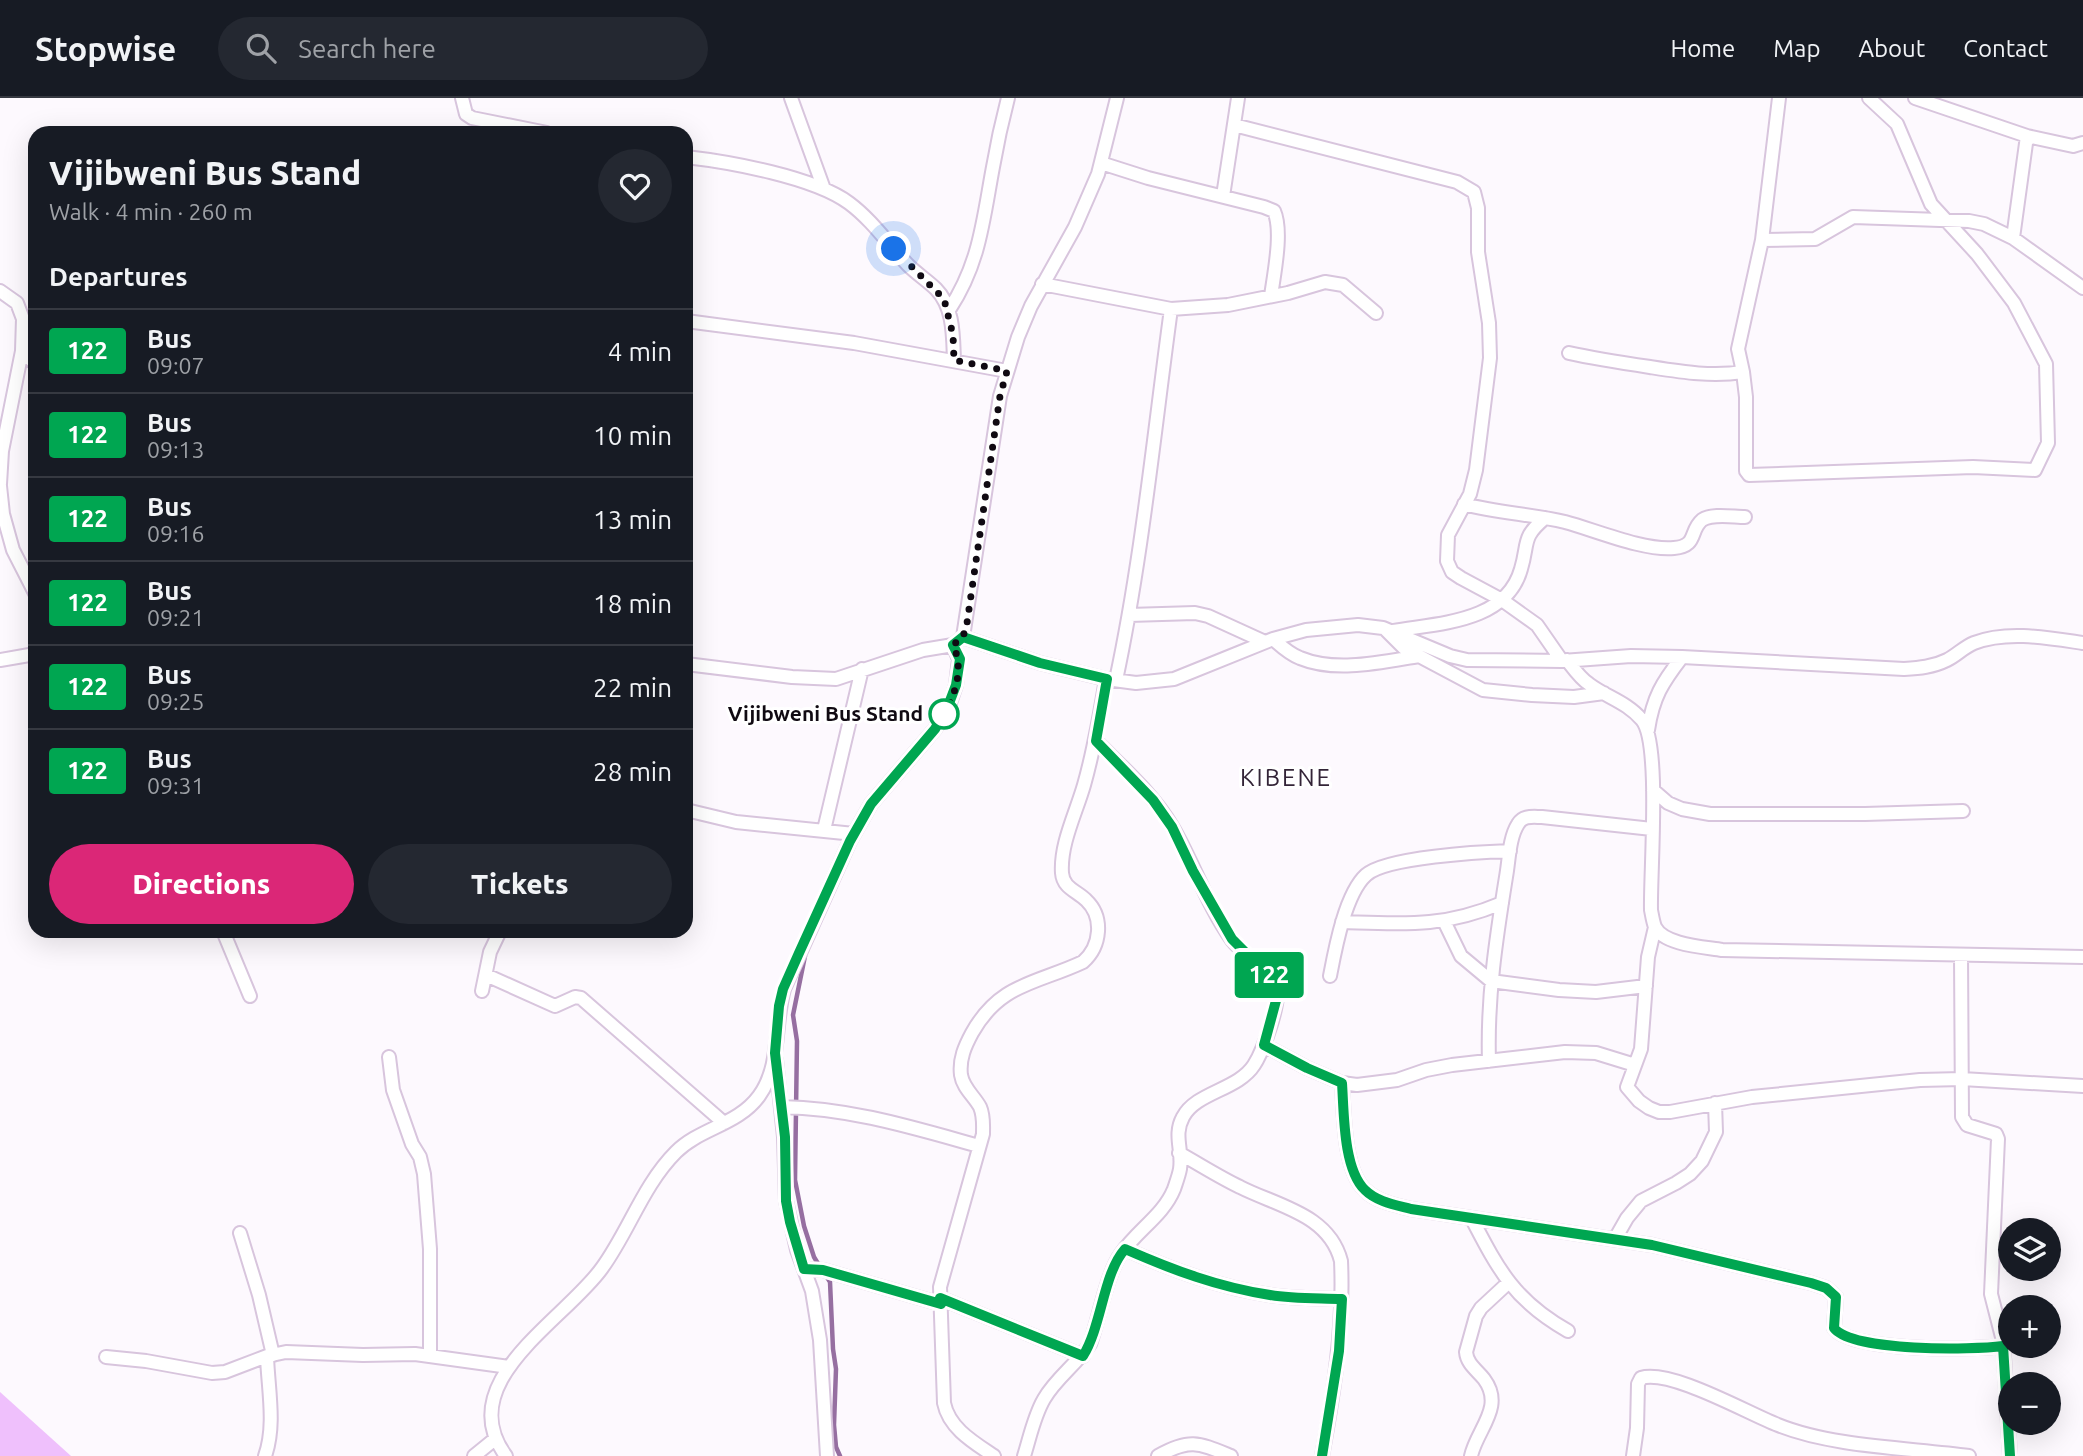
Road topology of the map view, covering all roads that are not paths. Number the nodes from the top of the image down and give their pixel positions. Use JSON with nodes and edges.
{"nodes":[{"id":1,"x":462,"y":98,"type":"edge"},
{"id":2,"x":791,"y":98,"type":"edge"},
{"id":3,"x":1008,"y":98,"type":"edge"},
{"id":4,"x":1117,"y":98,"type":"edge"},
{"id":5,"x":1238,"y":98,"type":"edge"},
{"id":6,"x":1779,"y":98,"type":"edge"},
{"id":7,"x":1869,"y":98,"type":"edge"},
{"id":8,"x":1915,"y":98,"type":"edge"},
{"id":9,"x":1234,"y":125,"type":"junction"},
{"id":10,"x":480,"y":126,"type":"edge"},
{"id":11,"x":2028,"y":136,"type":"junction"},
{"id":12,"x":2083,"y":143,"type":"edge"},
{"id":13,"x":693,"y":158,"type":"edge"},
{"id":14,"x":1101,"y":163,"type":"junction"},
{"id":15,"x":824,"y":190,"type":"junction"},
{"id":16,"x":1223,"y":196,"type":"junction"},
{"id":17,"x":1946,"y":222,"type":"junction"},
{"id":18,"x":2013,"y":238,"type":"junction"},
{"id":19,"x":1762,"y":240,"type":"junction"},
{"id":20,"x":1042,"y":284,"type":"junction"},
{"id":21,"x":2083,"y":288,"type":"edge"},
{"id":22,"x":0,"y":291,"type":"edge"},
{"id":23,"x":1271,"y":296,"type":"junction"},
{"id":24,"x":1171,"y":309,"type":"junction"},
{"id":25,"x":948,"y":310,"type":"junction"},
{"id":26,"x":1376,"y":313,"type":"dead end"},
{"id":27,"x":693,"y":322,"type":"edge"},
{"id":28,"x":22,"y":351,"type":"junction"},
{"id":29,"x":1569,"y":353,"type":"dead end"},
{"id":30,"x":28,"y":357,"type":"edge"},
{"id":31,"x":954,"y":360,"type":"junction"},
{"id":32,"x":1007,"y":371,"type":"junction"},
{"id":33,"x":1743,"y":372,"type":"junction"},
{"id":34,"x":0,"y":485,"type":"edge"},
{"id":35,"x":1464,"y":504,"type":"junction"},
{"id":36,"x":1745,"y":517,"type":"dead end"},
{"id":37,"x":1545,"y":518,"type":"junction"},
{"id":38,"x":28,"y":579,"type":"edge"},
{"id":39,"x":1502,"y":600,"type":"junction"},
{"id":40,"x":1129,"y":615,"type":"junction"},
{"id":41,"x":1388,"y":629,"type":"junction"},
{"id":42,"x":1269,"y":640,"type":"junction"},
{"id":43,"x":958,"y":641,"type":"junction"},
{"id":44,"x":2083,"y":643,"type":"edge"},
{"id":45,"x":28,"y":655,"type":"edge"},
{"id":46,"x":1419,"y":656,"type":"junction"},
{"id":47,"x":1682,"y":657,"type":"junction"},
{"id":48,"x":0,"y":660,"type":"edge"},
{"id":49,"x":1564,"y":661,"type":"junction"},
{"id":50,"x":693,"y":665,"type":"edge"},
{"id":51,"x":862,"y":669,"type":"junction"},
{"id":52,"x":1111,"y":679,"type":"junction"},
{"id":53,"x":1604,"y":693,"type":"junction"},
{"id":54,"x":1648,"y":730,"type":"junction"},
{"id":55,"x":1096,"y":741,"type":"junction"},
{"id":56,"x":1653,"y":790,"type":"junction"},
{"id":57,"x":1962,"y":811,"type":"dead end"},
{"id":58,"x":693,"y":812,"type":"edge"},
{"id":59,"x":1652,"y":829,"type":"junction"},
{"id":60,"x":824,"y":830,"type":"junction"},
{"id":61,"x":854,"y":834,"type":"junction"},
{"id":62,"x":1510,"y":850,"type":"junction"},
{"id":63,"x":1502,"y":903,"type":"junction"},
{"id":64,"x":1444,"y":921,"type":"junction"},
{"id":65,"x":1342,"y":922,"type":"junction"},
{"id":66,"x":1655,"y":927,"type":"junction"},
{"id":67,"x":226,"y":938,"type":"edge"},
{"id":68,"x":497,"y":938,"type":"edge"},
{"id":69,"x":1961,"y":955,"type":"junction"},
{"id":70,"x":2083,"y":957,"type":"edge"},
{"id":71,"x":486,"y":975,"type":"junction"},
{"id":72,"x":1330,"y":976,"type":"dead end"},
{"id":73,"x":1491,"y":981,"type":"junction"},
{"id":74,"x":1646,"y":986,"type":"junction"},
{"id":75,"x":482,"y":991,"type":"dead end"},
{"id":76,"x":250,"y":996,"type":"dead end"},
{"id":77,"x":1264,"y":1045,"type":"junction"},
{"id":78,"x":775,"y":1053,"type":"junction"},
{"id":79,"x":390,"y":1056,"type":"dead end"},
{"id":80,"x":1489,"y":1061,"type":"junction"},
{"id":81,"x":1635,"y":1065,"type":"junction"},
{"id":82,"x":1962,"y":1079,"type":"junction"},
{"id":83,"x":1342,"y":1083,"type":"junction"},
{"id":84,"x":2083,"y":1086,"type":"edge"},
{"id":85,"x":1715,"y":1103,"type":"junction"},
{"id":86,"x":782,"y":1107,"type":"junction"},
{"id":87,"x":724,"y":1123,"type":"junction"},
{"id":88,"x":979,"y":1146,"type":"junction"},
{"id":89,"x":1179,"y":1153,"type":"junction"},
{"id":90,"x":1472,"y":1219,"type":"junction"},
{"id":91,"x":240,"y":1233,"type":"dead end"},
{"id":92,"x":1615,"y":1239,"type":"junction"},
{"id":93,"x":1125,"y":1249,"type":"junction"},
{"id":94,"x":804,"y":1269,"type":"junction"},
{"id":95,"x":1509,"y":1282,"type":"junction"},
{"id":96,"x":1342,"y":1299,"type":"junction"},
{"id":97,"x":940,"y":1301,"type":"junction"},
{"id":98,"x":1998,"y":1324,"type":"edge"},
{"id":99,"x":1568,"y":1331,"type":"dead end"},
{"id":100,"x":1998,"y":1347,"type":"edge"},
{"id":101,"x":430,"y":1355,"type":"junction"},
{"id":102,"x":270,"y":1356,"type":"junction"},
{"id":103,"x":1083,"y":1356,"type":"junction"},
{"id":104,"x":106,"y":1357,"type":"dead end"},
{"id":105,"x":2004,"y":1358,"type":"edge"},
{"id":106,"x":509,"y":1367,"type":"junction"},
{"id":107,"x":495,"y":1439,"type":"junction"},
{"id":108,"x":1475,"y":1455,"type":"edge"},
{"id":109,"x":265,"y":1456,"type":"edge"},
{"id":110,"x":474,"y":1456,"type":"edge"},
{"id":111,"x":506,"y":1456,"type":"edge"},
{"id":112,"x":827,"y":1456,"type":"edge"},
{"id":113,"x":994,"y":1456,"type":"edge"},
{"id":114,"x":1024,"y":1456,"type":"edge"},
{"id":115,"x":1158,"y":1456,"type":"edge"},
{"id":116,"x":1231,"y":1456,"type":"edge"},
{"id":117,"x":1322,"y":1456,"type":"edge"},
{"id":118,"x":1633,"y":1456,"type":"edge"},
{"id":119,"x":1969,"y":1456,"type":"edge"},
{"id":120,"x":2010,"y":1456,"type":"edge"}],
"edges":[{"from":1,"to":10,"type":"street"},
{"from":2,"to":15,"type":"street"},
{"from":3,"to":25,"type":"street"},
{"from":4,"to":14,"type":"street"},
{"from":5,"to":9,"type":"street"},
{"from":6,"to":19,"type":"street"},
{"from":7,"to":17,"type":"street"},
{"from":8,"to":11,"type":"street"},
{"from":9,"to":16,"type":"street"},
{"from":9,"to":35,"type":"street"},
{"from":11,"to":12,"type":"street"},
{"from":11,"to":18,"type":"street"},
{"from":13,"to":15,"type":"street"},
{"from":14,"to":16,"type":"street"},
{"from":14,"to":20,"type":"street"},
{"from":15,"to":25,"type":"street"},
{"from":16,"to":23,"type":"street"},
{"from":17,"to":18,"type":"street"},
{"from":17,"to":19,"type":"street"},
{"from":17,"to":33,"type":"street"},
{"from":18,"to":21,"type":"street"},
{"from":19,"to":33,"type":"street"},
{"from":20,"to":24,"type":"street"},
{"from":20,"to":32,"type":"street"},
{"from":22,"to":28,"type":"street"},
{"from":23,"to":24,"type":"street"},
{"from":23,"to":26,"type":"street"},
{"from":24,"to":40,"type":"street"},
{"from":25,"to":31,"type":"street"},
{"from":27,"to":31,"type":"street"},
{"from":28,"to":30,"type":"street"},
{"from":28,"to":34,"type":"street"},
{"from":29,"to":33,"type":"street"},
{"from":31,"to":32,"type":"street"},
{"from":32,"to":43,"type":"street"},
{"from":34,"to":38,"type":"street"},
{"from":35,"to":37,"type":"street"},
{"from":35,"to":39,"type":"street"},
{"from":36,"to":37,"type":"street"},
{"from":37,"to":39,"type":"street"},
{"from":39,"to":41,"type":"street"},
{"from":39,"to":49,"type":"street"},
{"from":40,"to":42,"type":"street"},
{"from":40,"to":52,"type":"street"},
{"from":41,"to":42,"type":"street"},
{"from":41,"to":46,"type":"street"},
{"from":41,"to":49,"type":"street"},
{"from":42,"to":46,"type":"street"},
{"from":42,"to":52,"type":"street"},
{"from":43,"to":51,"type":"street"},
{"from":43,"to":52,"type":"street"},
{"from":43,"to":61,"type":"street"},
{"from":44,"to":47,"type":"street"},
{"from":45,"to":48,"type":"street"},
{"from":46,"to":53,"type":"street"},
{"from":47,"to":49,"type":"street"},
{"from":47,"to":54,"type":"street"},
{"from":49,"to":53,"type":"street"},
{"from":50,"to":51,"type":"street"},
{"from":51,"to":60,"type":"street"},
{"from":52,"to":55,"type":"street"},
{"from":53,"to":54,"type":"street"},
{"from":54,"to":56,"type":"street"},
{"from":55,"to":77,"type":"street"},
{"from":55,"to":88,"type":"street"},
{"from":56,"to":57,"type":"street"},
{"from":56,"to":59,"type":"street"},
{"from":58,"to":60,"type":"street"},
{"from":59,"to":62,"type":"street"},
{"from":59,"to":66,"type":"street"},
{"from":60,"to":61,"type":"street"},
{"from":61,"to":78,"type":"street"},
{"from":62,"to":63,"type":"street"},
{"from":62,"to":65,"type":"street"},
{"from":63,"to":64,"type":"street"},
{"from":63,"to":73,"type":"street"},
{"from":64,"to":65,"type":"street"},
{"from":64,"to":73,"type":"street"},
{"from":65,"to":72,"type":"street"},
{"from":66,"to":69,"type":"street"},
{"from":66,"to":74,"type":"street"},
{"from":67,"to":76,"type":"street"},
{"from":68,"to":71,"type":"street"},
{"from":69,"to":70,"type":"street"},
{"from":69,"to":82,"type":"street"},
{"from":71,"to":75,"type":"street"},
{"from":71,"to":87,"type":"street"},
{"from":73,"to":74,"type":"street"},
{"from":73,"to":80,"type":"street"},
{"from":74,"to":81,"type":"street"},
{"from":77,"to":83,"type":"street"},
{"from":77,"to":89,"type":"street"},
{"from":78,"to":86,"type":"street"},
{"from":78,"to":87,"type":"street"},
{"from":79,"to":101,"type":"street"},
{"from":80,"to":81,"type":"street"},
{"from":80,"to":83,"type":"street"},
{"from":81,"to":85,"type":"street"},
{"from":82,"to":84,"type":"street"},
{"from":82,"to":85,"type":"street"},
{"from":82,"to":98,"type":"street"},
{"from":83,"to":90,"type":"street"},
{"from":85,"to":92,"type":"street"},
{"from":86,"to":88,"type":"street"},
{"from":86,"to":94,"type":"street"},
{"from":87,"to":106,"type":"street"},
{"from":88,"to":97,"type":"street"},
{"from":89,"to":93,"type":"street"},
{"from":89,"to":96,"type":"street"},
{"from":90,"to":92,"type":"street"},
{"from":90,"to":95,"type":"street"},
{"from":91,"to":102,"type":"street"},
{"from":92,"to":100,"type":"street"},
{"from":93,"to":96,"type":"street"},
{"from":93,"to":103,"type":"street"},
{"from":94,"to":97,"type":"street"},
{"from":94,"to":112,"type":"street"},
{"from":95,"to":99,"type":"street"},
{"from":95,"to":108,"type":"street"},
{"from":96,"to":117,"type":"street"},
{"from":97,"to":103,"type":"street"},
{"from":97,"to":113,"type":"street"},
{"from":101,"to":102,"type":"street"},
{"from":101,"to":106,"type":"street"},
{"from":102,"to":104,"type":"street"},
{"from":102,"to":109,"type":"street"},
{"from":103,"to":114,"type":"street"},
{"from":105,"to":120,"type":"street"},
{"from":106,"to":107,"type":"street"},
{"from":107,"to":110,"type":"street"},
{"from":107,"to":111,"type":"street"},
{"from":115,"to":116,"type":"street"},
{"from":118,"to":119,"type":"street"}]}
